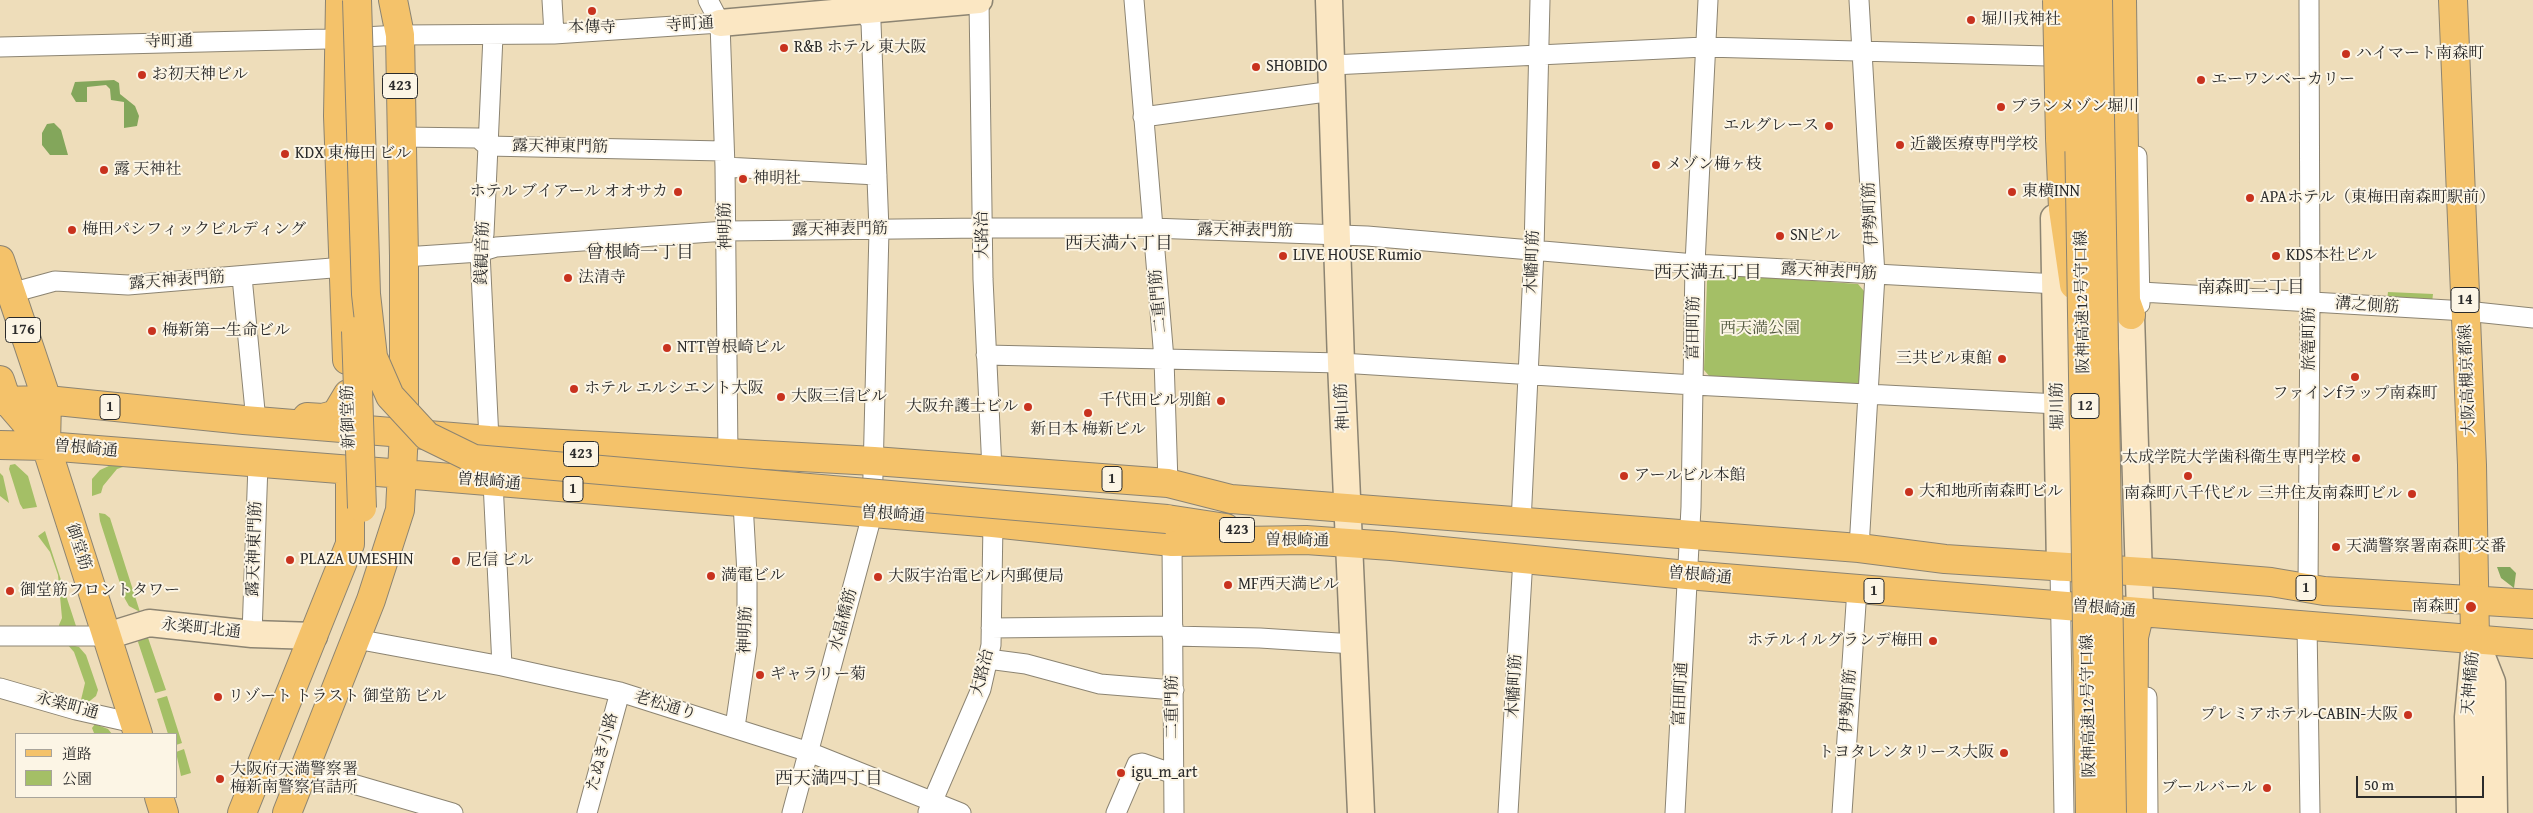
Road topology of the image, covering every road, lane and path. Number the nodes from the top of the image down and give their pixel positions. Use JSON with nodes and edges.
{"nodes":[{"id":1,"x":336,"y":0,"type":"edge"},
{"id":2,"x":340,"y":0,"type":"edge"},
{"id":3,"x":346,"y":0,"type":"edge"},
{"id":4,"x":357,"y":0,"type":"edge"},
{"id":5,"x":374,"y":0,"type":"edge"},
{"id":6,"x":393,"y":0,"type":"edge"},
{"id":7,"x":399,"y":0,"type":"edge"},
{"id":8,"x":552,"y":0,"type":"edge"},
{"id":9,"x":979,"y":0,"type":"edge"},
{"id":10,"x":1134,"y":0,"type":"edge"},
{"id":11,"x":1329,"y":0,"type":"edge"},
{"id":12,"x":1540,"y":0,"type":"edge"},
{"id":13,"x":1708,"y":0,"type":"edge"},
{"id":14,"x":1859,"y":0,"type":"edge"},
{"id":15,"x":2046,"y":0,"type":"edge"},
{"id":16,"x":2058,"y":0,"type":"edge"},
{"id":17,"x":2077,"y":0,"type":"edge"},
{"id":18,"x":2085,"y":0,"type":"edge"},
{"id":19,"x":2098,"y":0,"type":"edge"},
{"id":20,"x":2122,"y":0,"type":"edge"},
{"id":21,"x":2133,"y":0,"type":"edge"},
{"id":22,"x":2309,"y":0,"type":"edge"},
{"id":23,"x":2453,"y":0,"type":"edge"},
{"id":24,"x":860,"y":5,"type":"edge"},
{"id":25,"x":714,"y":11,"type":"edge"},
{"id":26,"x":554,"y":34,"type":"junction"},
{"id":27,"x":400,"y":35,"type":"junction"},
{"id":28,"x":493,"y":36,"type":"junction"},
{"id":29,"x":338,"y":39,"type":"junction"},
{"id":30,"x":0,"y":47,"type":"edge"},
{"id":31,"x":1704,"y":47,"type":"junction"},
{"id":32,"x":1863,"y":51,"type":"junction"},
{"id":33,"x":1539,"y":54,"type":"junction"},
{"id":34,"x":2048,"y":56,"type":"junction"},
{"id":35,"x":1332,"y":65,"type":"junction"},
{"id":36,"x":1333,"y":91,"type":"junction"},
{"id":37,"x":1143,"y":117,"type":"junction"},
{"id":38,"x":2087,"y":127,"type":"junction"},
{"id":39,"x":400,"y":137,"type":"junction"},
{"id":40,"x":487,"y":146,"type":"junction"},
{"id":41,"x":724,"y":159,"type":"junction"},
{"id":42,"x":877,"y":174,"type":"junction"},
{"id":43,"x":983,"y":228,"type":"junction"},
{"id":44,"x":1152,"y":228,"type":"junction"},
{"id":45,"x":878,"y":230,"type":"junction"},
{"id":46,"x":726,"y":232,"type":"junction"},
{"id":47,"x":1338,"y":234,"type":"junction"},
{"id":48,"x":1534,"y":250,"type":"junction"},
{"id":49,"x":480,"y":252,"type":"junction"},
{"id":50,"x":404,"y":257,"type":"junction"},
{"id":51,"x":0,"y":260,"type":"edge"},
{"id":52,"x":1695,"y":264,"type":"junction"},
{"id":53,"x":344,"y":267,"type":"junction"},
{"id":54,"x":1875,"y":275,"type":"junction"},
{"id":55,"x":242,"y":277,"type":"junction"},
{"id":56,"x":2057,"y":284,"type":"junction"},
{"id":57,"x":11,"y":293,"type":"junction"},
{"id":58,"x":2310,"y":302,"type":"junction"},
{"id":59,"x":2136,"y":303,"type":"junction"},
{"id":60,"x":2466,"y":311,"type":"junction"},
{"id":61,"x":2083,"y":318,"type":"junction"},
{"id":62,"x":2533,"y":318,"type":"edge"},
{"id":63,"x":986,"y":355,"type":"junction"},
{"id":64,"x":1164,"y":359,"type":"junction"},
{"id":65,"x":1341,"y":363,"type":"junction"},
{"id":66,"x":1529,"y":374,"type":"junction"},
{"id":67,"x":1694,"y":385,"type":"junction"},
{"id":68,"x":2,"y":394,"type":"edge"},
{"id":69,"x":348,"y":394,"type":"junction"},
{"id":70,"x":1869,"y":394,"type":"junction"},
{"id":71,"x":47,"y":400,"type":"junction"},
{"id":72,"x":2058,"y":404,"type":"junction"},
{"id":73,"x":2093,"y":405,"type":"dead end"},
{"id":74,"x":252,"y":419,"type":"junction"},
{"id":75,"x":350,"y":428,"type":"junction"},
{"id":76,"x":404,"y":432,"type":"junction"},
{"id":77,"x":489,"y":440,"type":"junction"},
{"id":78,"x":0,"y":445,"type":"edge"},
{"id":79,"x":46,"y":446,"type":"junction"},
{"id":80,"x":728,"y":455,"type":"junction"},
{"id":81,"x":874,"y":461,"type":"junction"},
{"id":82,"x":258,"y":464,"type":"junction"},
{"id":83,"x":992,"y":470,"type":"junction"},
{"id":84,"x":350,"y":471,"type":"junction"},
{"id":85,"x":403,"y":474,"type":"junction"},
{"id":86,"x":493,"y":482,"type":"junction"},
{"id":87,"x":1231,"y":499,"type":"joint"},
{"id":88,"x":744,"y":503,"type":"junction"},
{"id":89,"x":1348,"y":508,"type":"junction"},
{"id":90,"x":1168,"y":513,"type":"junction"},
{"id":91,"x":872,"y":514,"type":"junction"},
{"id":92,"x":993,"y":523,"type":"junction"},
{"id":93,"x":1521,"y":523,"type":"junction"},
{"id":94,"x":1689,"y":536,"type":"junction"},
{"id":95,"x":1306,"y":540,"type":"joint"},
{"id":96,"x":1350,"y":543,"type":"junction"},
{"id":97,"x":1859,"y":548,"type":"junction"},
{"id":98,"x":1523,"y":558,"type":"junction"},
{"id":99,"x":2060,"y":568,"type":"junction"},
{"id":100,"x":2138,"y":572,"type":"junction"},
{"id":101,"x":1687,"y":575,"type":"junction"},
{"id":102,"x":2308,"y":588,"type":"junction"},
{"id":103,"x":1857,"y":589,"type":"junction"},
{"id":104,"x":2475,"y":601,"type":"junction"},
{"id":105,"x":2533,"y":604,"type":"edge"},
{"id":106,"x":2060,"y":605,"type":"junction"},
{"id":107,"x":2140,"y":612,"type":"junction"},
{"id":108,"x":2307,"y":625,"type":"junction"},
{"id":109,"x":991,"y":628,"type":"junction"},
{"id":110,"x":1172,"y":631,"type":"junction"},
{"id":111,"x":252,"y":634,"type":"junction"},
{"id":112,"x":0,"y":636,"type":"edge"},
{"id":113,"x":107,"y":636,"type":"junction"},
{"id":114,"x":314,"y":636,"type":"junction"},
{"id":115,"x":356,"y":639,"type":"junction"},
{"id":116,"x":2475,"y":639,"type":"junction"},
{"id":117,"x":1354,"y":644,"type":"junction"},
{"id":118,"x":2533,"y":644,"type":"edge"},
{"id":119,"x":988,"y":659,"type":"junction"},
{"id":120,"x":502,"y":666,"type":"junction"},
{"id":121,"x":0,"y":688,"type":"edge"},
{"id":122,"x":1174,"y":690,"type":"junction"},
{"id":123,"x":620,"y":692,"type":"junction"},
{"id":124,"x":735,"y":727,"type":"junction"},
{"id":125,"x":136,"y":728,"type":"edge"},
{"id":126,"x":809,"y":752,"type":"junction"},
{"id":127,"x":294,"y":764,"type":"junction"},
{"id":128,"x":1174,"y":774,"type":"junction"},
{"id":129,"x":159,"y":798,"type":"edge"},
{"id":130,"x":2138,"y":806,"type":"edge"},
{"id":131,"x":930,"y":807,"type":"edge"},
{"id":132,"x":416,"y":808,"type":"edge"},
{"id":133,"x":164,"y":813,"type":"edge"},
{"id":134,"x":242,"y":813,"type":"edge"},
{"id":135,"x":262,"y":813,"type":"edge"},
{"id":136,"x":287,"y":813,"type":"edge"},
{"id":137,"x":453,"y":813,"type":"edge"},
{"id":138,"x":586,"y":813,"type":"edge"},
{"id":139,"x":792,"y":813,"type":"edge"},
{"id":140,"x":961,"y":813,"type":"edge"},
{"id":141,"x":1116,"y":813,"type":"edge"},
{"id":142,"x":1174,"y":813,"type":"edge"},
{"id":143,"x":1361,"y":813,"type":"edge"},
{"id":144,"x":1508,"y":813,"type":"edge"},
{"id":145,"x":1675,"y":813,"type":"edge"},
{"id":146,"x":1842,"y":813,"type":"edge"},
{"id":147,"x":2064,"y":813,"type":"edge"},
{"id":148,"x":2090,"y":813,"type":"edge"},
{"id":149,"x":2112,"y":813,"type":"edge"},
{"id":150,"x":2310,"y":813,"type":"edge"},
{"id":151,"x":2470,"y":813,"type":"edge"},
{"id":152,"x":2494,"y":813,"type":"edge"}],
"edges":[{"from":1,"to":29,"type":"street","name":"新御堂筋"},
{"from":2,"to":29,"type":"main road"},
{"from":3,"to":127,"type":"main road","number":"423","bridge":true},
{"from":4,"to":90,"type":"main road","number":"423","bridge":true},
{"from":5,"to":90,"type":"main road","number":"423"},
{"from":6,"to":27,"type":"main road"},
{"from":7,"to":27,"type":"street"},
{"from":8,"to":26,"type":"street"},
{"from":9,"to":24,"type":"street","name":"寺町通"},
{"from":9,"to":43,"type":"street","name":"大路治"},
{"from":10,"to":37,"type":"street","name":"二重門筋"},
{"from":11,"to":35,"type":"street","name":"神山筋"},
{"from":12,"to":33,"type":"street","name":"木幡町筋"},
{"from":13,"to":31,"type":"street","name":"富田町筋"},
{"from":14,"to":32,"type":"street","name":"伊勢町筋"},
{"from":15,"to":34,"type":"street","name":"堀川筋"},
{"from":16,"to":61,"type":"main road","bridge":true},
{"from":17,"to":61,"type":"main road","name":"阪神高速12号守口線","number":"12","bridge":true},
{"from":18,"to":38,"type":"street"},
{"from":19,"to":149,"type":"main road","name":"阪神高速12号守口線","number":"12","bridge":true},
{"from":20,"to":59,"type":"main road"},
{"from":21,"to":59,"type":"street"},
{"from":22,"to":58,"type":"street","name":"旅篭町筋"},
{"from":23,"to":60,"type":"main road","name":"大阪高槻京都線","number":"14"},
{"from":24,"to":25,"type":"street","name":"寺町通"},
{"from":24,"to":42,"type":"street","name":"水晶橋筋"},
{"from":25,"to":26,"type":"street","name":"寺町通"},
{"from":25,"to":41,"type":"street","name":"神明筋"},
{"from":26,"to":28,"type":"street","name":"寺町通"},
{"from":27,"to":28,"type":"street","name":"寺町通"},
{"from":27,"to":29,"type":"street","name":"寺町通"},
{"from":27,"to":39,"type":"main road","number":"423"},
{"from":28,"to":40,"type":"street","name":"銭観音筋"},
{"from":29,"to":30,"type":"street","name":"寺町通"},
{"from":29,"to":53,"type":"main road","name":"新御堂筋"},
{"from":31,"to":32,"type":"street"},
{"from":31,"to":33,"type":"street"},
{"from":31,"to":52,"type":"street","name":"富田町筋"},
{"from":32,"to":34,"type":"street"},
{"from":32,"to":54,"type":"street","name":"伊勢町筋"},
{"from":33,"to":35,"type":"street"},
{"from":33,"to":48,"type":"street","name":"木幡町筋"},
{"from":34,"to":38,"type":"street"},
{"from":34,"to":56,"type":"street","name":"堀川筋"},
{"from":35,"to":36,"type":"street","name":"神山筋"},
{"from":36,"to":37,"type":"street"},
{"from":36,"to":47,"type":"street","name":"神山筋"},
{"from":37,"to":44,"type":"street","name":"二重門筋"},
{"from":38,"to":73,"type":"street"},
{"from":39,"to":40,"type":"street","name":"露天神東門筋"},
{"from":39,"to":50,"type":"main road","number":"423"},
{"from":40,"to":41,"type":"street","name":"露天神東門筋"},
{"from":40,"to":49,"type":"street","name":"銭観音筋"},
{"from":41,"to":42,"type":"street","name":"露天神東門筋"},
{"from":41,"to":46,"type":"street","name":"神明筋"},
{"from":42,"to":45,"type":"street","name":"水晶橋筋"},
{"from":43,"to":44,"type":"street","name":"露天神表門筋"},
{"from":43,"to":45,"type":"street","name":"露天神表門筋"},
{"from":43,"to":63,"type":"street","name":"大路治"},
{"from":44,"to":47,"type":"street","name":"露天神表門筋"},
{"from":44,"to":64,"type":"street","name":"二重門筋"},
{"from":45,"to":46,"type":"street","name":"露天神表門筋"},
{"from":45,"to":81,"type":"street","name":"水晶橋筋"},
{"from":46,"to":49,"type":"street","name":"露天神表門筋"},
{"from":46,"to":80,"type":"street","name":"神明筋"},
{"from":47,"to":48,"type":"street","name":"露天神表門筋"},
{"from":47,"to":65,"type":"street","name":"神山筋"},
{"from":48,"to":52,"type":"street","name":"露天神表門筋"},
{"from":48,"to":66,"type":"street","name":"木幡町筋"},
{"from":49,"to":50,"type":"street","name":"露天神表門筋"},
{"from":49,"to":77,"type":"street","name":"銭観音筋"},
{"from":50,"to":76,"type":"main road","number":"423"},
{"from":51,"to":57,"type":"main road","name":"御堂筋","number":"176"},
{"from":52,"to":54,"type":"street","name":"露天神表門筋"},
{"from":52,"to":67,"type":"street","name":"富田町筋"},
{"from":53,"to":55,"type":"street","name":"露天神表門筋"},
{"from":53,"to":69,"type":"main road","name":"新御堂筋"},
{"from":54,"to":56,"type":"street","name":"露天神表門筋"},
{"from":54,"to":70,"type":"street","name":"伊勢町筋"},
{"from":55,"to":57,"type":"street","name":"露天神表門筋"},
{"from":55,"to":74,"type":"street"},
{"from":56,"to":72,"type":"street","name":"堀川筋"},
{"from":57,"to":71,"type":"main road","name":"御堂筋","number":"176"},
{"from":58,"to":59,"type":"street","name":"溝之側筋"},
{"from":58,"to":60,"type":"street","name":"溝之側筋"},
{"from":58,"to":102,"type":"street","name":"旅篭町筋"},
{"from":59,"to":100,"type":"street"},
{"from":60,"to":62,"type":"street","name":"溝之側筋"},
{"from":60,"to":104,"type":"main road","name":"大阪高槻京都線","number":"14"},
{"from":61,"to":148,"type":"main road","name":"阪神高速12号守口線","number":"12","bridge":true},
{"from":63,"to":64,"type":"street"},
{"from":63,"to":83,"type":"street","name":"大路治"},
{"from":64,"to":65,"type":"street"},
{"from":64,"to":90,"type":"street","name":"二重門筋"},
{"from":65,"to":66,"type":"street"},
{"from":65,"to":89,"type":"street","name":"神山筋"},
{"from":66,"to":67,"type":"street"},
{"from":66,"to":93,"type":"street","name":"木幡町筋"},
{"from":67,"to":70,"type":"street"},
{"from":67,"to":94,"type":"street","name":"富田町筋"},
{"from":68,"to":71,"type":"main road"},
{"from":68,"to":79,"type":"main road","name":"御堂筋"},
{"from":69,"to":74,"type":"main road"},
{"from":69,"to":75,"type":"main road","name":"新御堂筋"},
{"from":70,"to":72,"type":"street"},
{"from":70,"to":97,"type":"street","name":"伊勢町筋"},
{"from":71,"to":74,"type":"main road","number":"1"},
{"from":71,"to":79,"type":"main road","name":"御堂筋","number":"176"},
{"from":72,"to":99,"type":"street","name":"堀川筋"},
{"from":74,"to":75,"type":"main road","number":"1"},
{"from":75,"to":76,"type":"main road","number":"1"},
{"from":75,"to":84,"type":"main road","name":"新御堂筋"},
{"from":76,"to":77,"type":"main road","number":"1"},
{"from":76,"to":85,"type":"main road","number":"423"},
{"from":77,"to":80,"type":"main road","number":"1"},
{"from":78,"to":79,"type":"main road","name":"曽根崎通"},
{"from":79,"to":82,"type":"main road","name":"曽根崎通","number":"1"},
{"from":79,"to":113,"type":"main road","name":"御堂筋"},
{"from":80,"to":81,"type":"main road","number":"1"},
{"from":81,"to":83,"type":"main road","number":"1"},
{"from":81,"to":91,"type":"street","name":"水晶橋筋"},
{"from":82,"to":84,"type":"main road","name":"曽根崎通","number":"1"},
{"from":82,"to":111,"type":"street","name":"露天神東門筋"},
{"from":83,"to":90,"type":"main road","number":"1"},
{"from":84,"to":85,"type":"main road","name":"曽根崎通","number":"1"},
{"from":84,"to":114,"type":"main road","name":"新御堂筋"},
{"from":85,"to":86,"type":"main road","name":"曽根崎通","number":"1"},
{"from":85,"to":115,"type":"main road","number":"423"},
{"from":86,"to":88,"type":"main road","name":"曽根崎通","number":"1"},
{"from":86,"to":120,"type":"street"},
{"from":87,"to":89,"type":"main road","number":"1"},
{"from":87,"to":90,"type":"main road","number":"423"},
{"from":88,"to":91,"type":"main road","name":"曽根崎通","number":"1"},
{"from":88,"to":124,"type":"street","name":"神明筋"},
{"from":89,"to":93,"type":"main road","number":"1"},
{"from":89,"to":96,"type":"street","name":"神山筋"},
{"from":90,"to":92,"type":"main road","name":"曽根崎通","number":"1"},
{"from":90,"to":95,"type":"main road","number":"423"},
{"from":90,"to":110,"type":"street","name":"二重門筋"},
{"from":91,"to":92,"type":"main road","name":"曽根崎通","number":"1"},
{"from":91,"to":126,"type":"street","name":"水晶橋筋"},
{"from":92,"to":109,"type":"street","name":"大路治"},
{"from":93,"to":94,"type":"main road","number":"1"},
{"from":94,"to":97,"type":"main road","number":"1"},
{"from":94,"to":101,"type":"street","name":"富田町通"},
{"from":95,"to":96,"type":"main road","name":"曽根崎通","number":"1"},
{"from":96,"to":98,"type":"main road","name":"曽根崎通","number":"1"},
{"from":96,"to":117,"type":"street","name":"神山筋"},
{"from":97,"to":99,"type":"main road","number":"1"},
{"from":98,"to":101,"type":"main road","name":"曽根崎通","number":"1"},
{"from":98,"to":144,"type":"street","name":"木幡町筋"},
{"from":99,"to":100,"type":"main road","number":"1"},
{"from":99,"to":106,"type":"street","name":"堀川筋"},
{"from":100,"to":102,"type":"main road","number":"1"},
{"from":100,"to":107,"type":"street"},
{"from":101,"to":103,"type":"main road","name":"曽根崎通","number":"1"},
{"from":101,"to":145,"type":"street","name":"富田町通"},
{"from":102,"to":104,"type":"main road","number":"1"},
{"from":103,"to":106,"type":"main road","name":"曽根崎通","number":"1"},
{"from":103,"to":146,"type":"street","name":"伊勢町筋"},
{"from":104,"to":105,"type":"main road","number":"1"},
{"from":104,"to":116,"type":"main road","name":"大阪高槻京都線","number":"14"},
{"from":106,"to":107,"type":"main road","name":"曽根崎通","number":"1"},
{"from":106,"to":147,"type":"street","name":"堀川筋"},
{"from":107,"to":108,"type":"main road","name":"曽根崎通","number":"1"},
{"from":107,"to":130,"type":"main road"},
{"from":108,"to":116,"type":"main road","name":"曽根崎通","number":"1"},
{"from":108,"to":150,"type":"street"},
{"from":109,"to":110,"type":"street"},
{"from":109,"to":119,"type":"street","name":"大路治"},
{"from":110,"to":117,"type":"street"},
{"from":110,"to":122,"type":"street","name":"二重門筋"},
{"from":111,"to":113,"type":"street","name":"永楽町北通"},
{"from":111,"to":114,"type":"street","name":"永楽町北通"},
{"from":112,"to":113,"type":"street","name":"永楽町北通"},
{"from":113,"to":125,"type":"main road","name":"御堂筋"},
{"from":114,"to":134,"type":"main road","name":"新御堂筋"},
{"from":115,"to":120,"type":"street","name":"老松通り"},
{"from":115,"to":127,"type":"main road","number":"423"},
{"from":116,"to":118,"type":"main road","name":"曽根崎通","number":"1"},
{"from":116,"to":151,"type":"street","name":"天神橋筋"},
{"from":116,"to":152,"type":"street","name":"天神橋筋"},
{"from":117,"to":143,"type":"street","name":"神山筋"},
{"from":119,"to":122,"type":"street"},
{"from":119,"to":131,"type":"street","name":"大路治"},
{"from":120,"to":123,"type":"street","name":"老松通り"},
{"from":121,"to":125,"type":"street","name":"永楽町通"},
{"from":122,"to":128,"type":"street","name":"二重門筋"},
{"from":123,"to":124,"type":"street","name":"老松通り"},
{"from":123,"to":138,"type":"street","name":"たぬき小路"},
{"from":124,"to":126,"type":"street","name":"老松通り"},
{"from":126,"to":131,"type":"street","name":"老松通り"},
{"from":126,"to":139,"type":"street","name":"水晶橋筋"},
{"from":127,"to":132,"type":"street"},
{"from":127,"to":135,"type":"main road","number":"423"},
{"from":127,"to":136,"type":"main road","number":"423"},
{"from":128,"to":141,"type":"street"},
{"from":128,"to":142,"type":"street","name":"二重門筋"},
{"from":129,"to":133,"type":"main road"},
{"from":131,"to":140,"type":"street","name":"老松通り"},
{"from":132,"to":137,"type":"street"}]}
